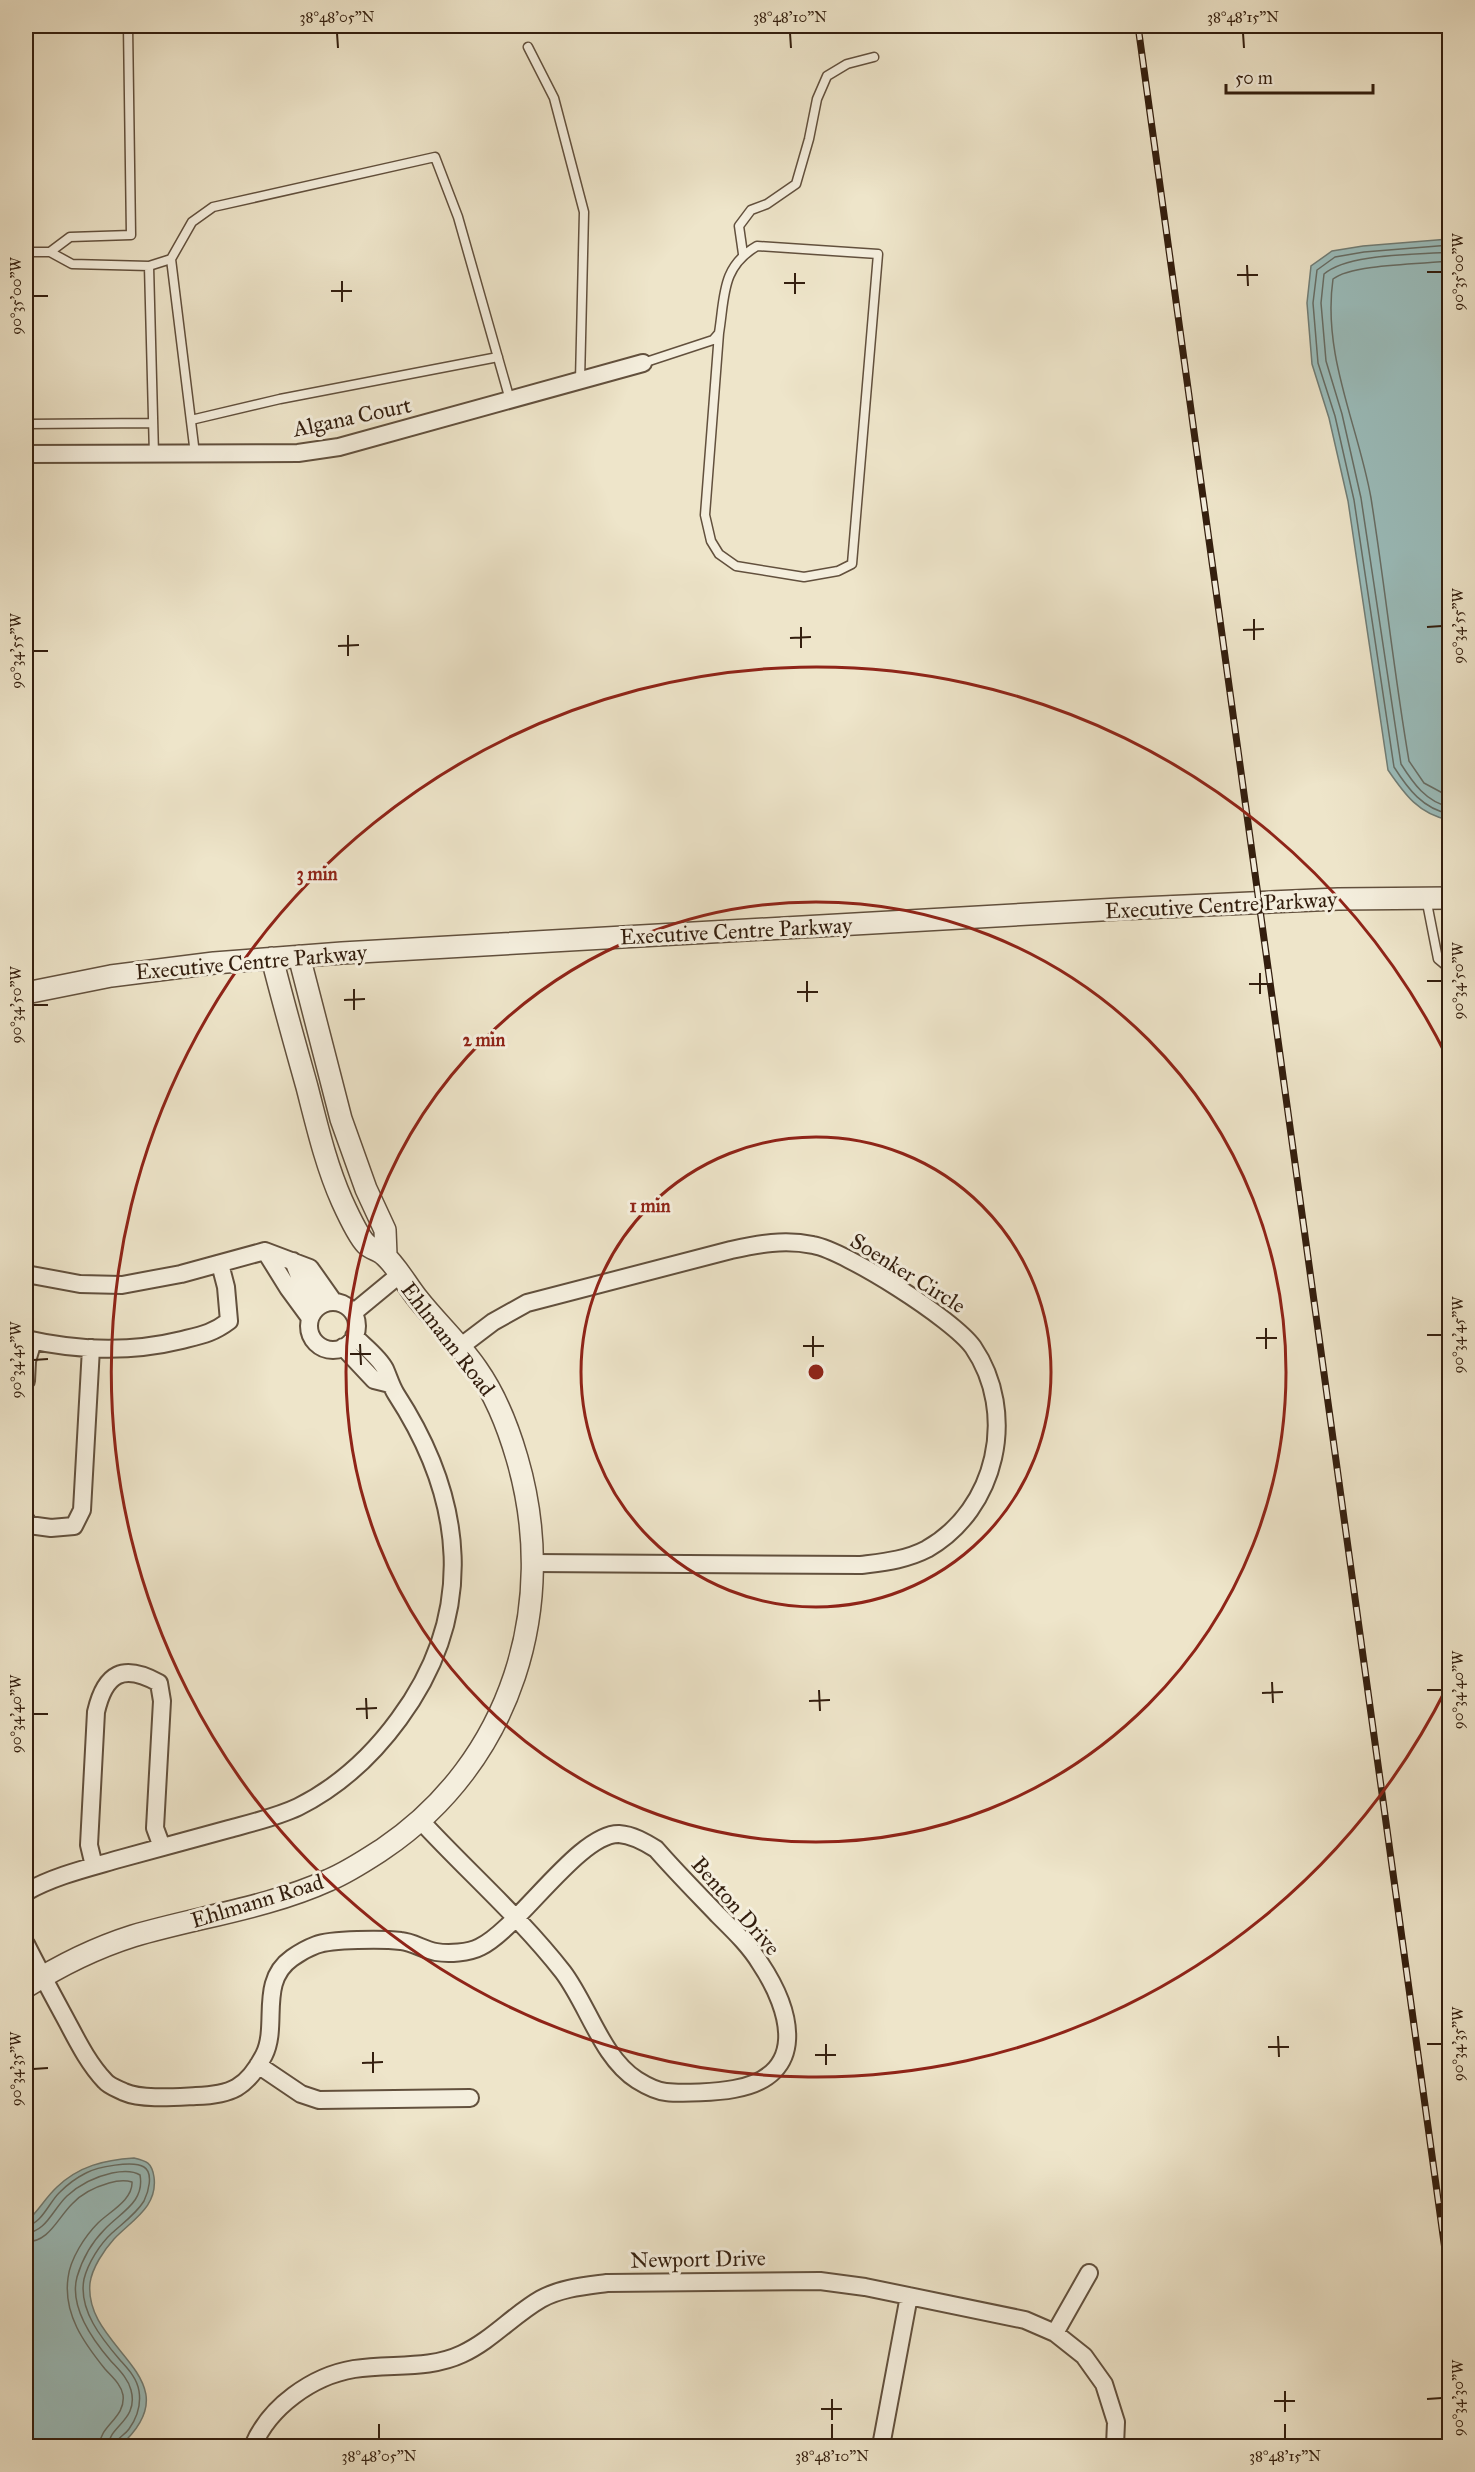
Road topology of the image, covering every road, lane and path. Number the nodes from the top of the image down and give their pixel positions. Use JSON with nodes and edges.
{"nodes":[{"id":1,"x":128,"y":26,"type":"edge"},
{"id":2,"x":528,"y":47,"type":"dead end"},
{"id":3,"x":874,"y":57,"type":"dead end"},
{"id":4,"x":26,"y":252,"type":"edge"},
{"id":5,"x":50,"y":252,"type":"junction"},
{"id":6,"x":743,"y":254,"type":"junction"},
{"id":7,"x":171,"y":259,"type":"junction"},
{"id":8,"x":149,"y":266,"type":"junction"},
{"id":9,"x":719,"y":333,"type":"junction"},
{"id":10,"x":498,"y":357,"type":"junction"},
{"id":11,"x":643,"y":363,"type":"joint"},
{"id":12,"x":580,"y":381,"type":"junction"},
{"id":13,"x":510,"y":400,"type":"junction"},
{"id":14,"x":191,"y":420,"type":"junction"},
{"id":15,"x":153,"y":423,"type":"junction"},
{"id":16,"x":26,"y":424,"type":"edge"},
{"id":17,"x":26,"y":454,"type":"edge"},
{"id":18,"x":154,"y":455,"type":"junction"},
{"id":19,"x":195,"y":455,"type":"junction"},
{"id":20,"x":1426,"y":898,"type":"junction"},
{"id":21,"x":1449,"y":898,"type":"edge"},
{"id":22,"x":299,"y":956,"type":"junction"},
{"id":23,"x":272,"y":958,"type":"junction"},
{"id":24,"x":1449,"y":969,"type":"edge"},
{"id":25,"x":26,"y":993,"type":"edge"},
{"id":26,"x":266,"y":1251,"type":"junction"},
{"id":27,"x":386,"y":1256,"type":"junction"},
{"id":28,"x":220,"y":1264,"type":"junction"},
{"id":29,"x":26,"y":1274,"type":"edge"},
{"id":30,"x":399,"y":1275,"type":"junction"},
{"id":31,"x":321,"y":1308,"type":"junction"},
{"id":32,"x":353,"y":1313,"type":"junction"},
{"id":33,"x":29,"y":1340,"type":"edge"},
{"id":34,"x":349,"y":1342,"type":"junction"},
{"id":35,"x":460,"y":1347,"type":"junction"},
{"id":36,"x":91,"y":1348,"type":"junction"},
{"id":37,"x":26,"y":1381,"type":"edge"},
{"id":38,"x":26,"y":1521,"type":"edge"},
{"id":39,"x":533,"y":1563,"type":"junction"},
{"id":40,"x":420,"y":1820,"type":"junction"},
{"id":41,"x":162,"y":1847,"type":"junction"},
{"id":42,"x":94,"y":1866,"type":"junction"},
{"id":43,"x":26,"y":1892,"type":"edge"},
{"id":44,"x":516,"y":1919,"type":"junction"},
{"id":45,"x":26,"y":1944,"type":"edge"},
{"id":46,"x":34,"y":1982,"type":"edge"},
{"id":47,"x":258,"y":2065,"type":"junction"},
{"id":48,"x":470,"y":2098,"type":"dead end"},
{"id":49,"x":1089,"y":2273,"type":"dead end"},
{"id":50,"x":909,"y":2296,"type":"junction"},
{"id":51,"x":1055,"y":2333,"type":"junction"},
{"id":52,"x":254,"y":2446,"type":"edge"},
{"id":53,"x":881,"y":2446,"type":"edge"},
{"id":54,"x":1115,"y":2446,"type":"edge"}],
"edges":[{"from":1,"to":5,"type":"lane"},
{"from":2,"to":12,"type":"lane"},
{"from":3,"to":6,"type":"lane"},
{"from":4,"to":5,"type":"lane"},
{"from":5,"to":8,"type":"lane"},
{"from":6,"to":9,"type":"lane"},
{"from":6,"to":9,"type":"lane"},
{"from":7,"to":8,"type":"lane"},
{"from":7,"to":10,"type":"lane"},
{"from":7,"to":14,"type":"lane"},
{"from":8,"to":15,"type":"lane"},
{"from":9,"to":11,"type":"lane"},
{"from":10,"to":13,"type":"lane"},
{"from":10,"to":14,"type":"lane"},
{"from":11,"to":12,"type":"street","name":"Algana Court"},
{"from":12,"to":13,"type":"street","name":"Algana Court"},
{"from":13,"to":19,"type":"street","name":"Algana Court"},
{"from":14,"to":19,"type":"lane"},
{"from":15,"to":16,"type":"lane"},
{"from":15,"to":18,"type":"lane"},
{"from":17,"to":18,"type":"street","name":"Algana Court"},
{"from":18,"to":19,"type":"street","name":"Algana Court"},
{"from":20,"to":21,"type":"street","name":"Executive Centre Parkway"},
{"from":20,"to":22,"type":"street","name":"Executive Centre Parkway"},
{"from":20,"to":24,"type":"lane"},
{"from":22,"to":23,"type":"street","name":"Executive Centre Parkway"},
{"from":22,"to":27,"type":"street"},
{"from":23,"to":25,"type":"street","name":"Executive Centre Parkway"},
{"from":23,"to":27,"type":"street","name":"Ehlmann Road"},
{"from":26,"to":28,"type":"street"},
{"from":26,"to":31,"type":"street"},
{"from":26,"to":31,"type":"street"},
{"from":27,"to":30,"type":"street","name":"Ehlmann Road"},
{"from":28,"to":29,"type":"street"},
{"from":28,"to":36,"type":"street"},
{"from":30,"to":32,"type":"street"},
{"from":30,"to":35,"type":"street","name":"Ehlmann Road"},
{"from":31,"to":32,"type":"street"},
{"from":31,"to":34,"type":"street"},
{"from":32,"to":34,"type":"street"},
{"from":33,"to":36,"type":"street"},
{"from":33,"to":37,"type":"street"},
{"from":34,"to":41,"type":"street"},
{"from":35,"to":39,"type":"street","name":"Ehlmann Road"},
{"from":35,"to":39,"type":"street","name":"Soenker Circle"},
{"from":36,"to":38,"type":"street"},
{"from":39,"to":40,"type":"street","name":"Ehlmann Road"},
{"from":40,"to":44,"type":"street","name":"Benton Drive"},
{"from":40,"to":46,"type":"street","name":"Ehlmann Road"},
{"from":41,"to":42,"type":"street"},
{"from":41,"to":42,"type":"street"},
{"from":42,"to":43,"type":"street"},
{"from":44,"to":44,"type":"street","name":"Benton Drive"},
{"from":44,"to":47,"type":"street","name":"Benton Drive"},
{"from":45,"to":46,"type":"street","name":"Benton Drive"},
{"from":46,"to":47,"type":"street","name":"Benton Drive"},
{"from":47,"to":48,"type":"street"},
{"from":49,"to":51,"type":"street"},
{"from":50,"to":51,"type":"street","name":"Newport Drive"},
{"from":50,"to":52,"type":"street","name":"Newport Drive"},
{"from":50,"to":53,"type":"street"},
{"from":51,"to":54,"type":"street","name":"Newport Drive"}]}
